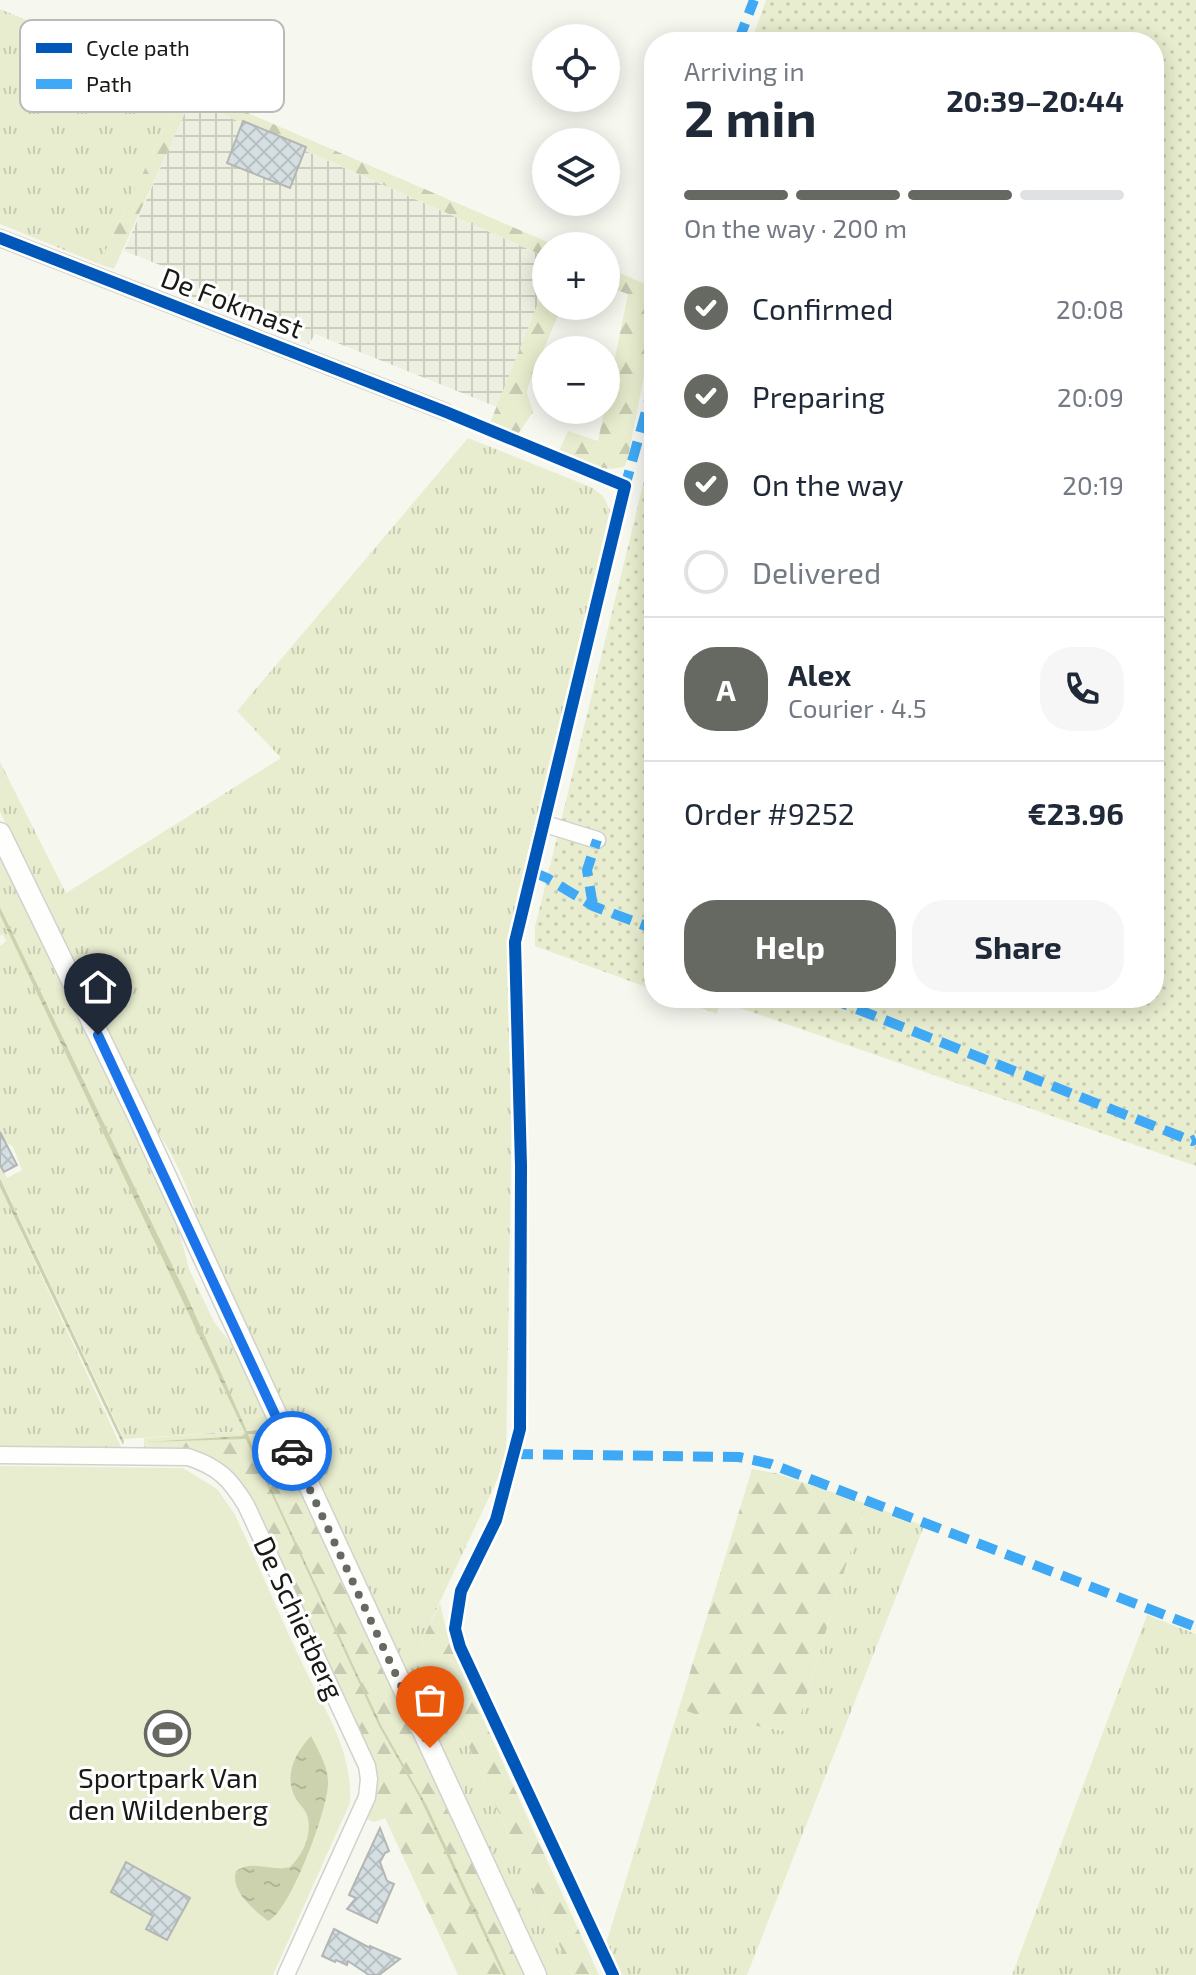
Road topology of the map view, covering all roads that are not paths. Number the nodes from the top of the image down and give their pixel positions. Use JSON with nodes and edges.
{"nodes":[{"id":1,"x":0,"y":238,"type":"edge"},
{"id":2,"x":446,"y":412,"type":"dead end"},
{"id":3,"x":545,"y":824,"type":"dead end"},
{"id":4,"x":0,"y":833,"type":"edge"},
{"id":5,"x":597,"y":840,"type":"dead end"},
{"id":6,"x":0,"y":1455,"type":"edge"},
{"id":7,"x":291,"y":1974,"type":"edge"},
{"id":8,"x":536,"y":1975,"type":"edge"}],
"edges":[{"from":1,"to":2,"type":"street","name":"De Fokmast"},
{"from":3,"to":5,"type":"street"},
{"from":4,"to":8,"type":"main road"},
{"from":6,"to":7,"type":"street","name":"De Schietberg"}]}
